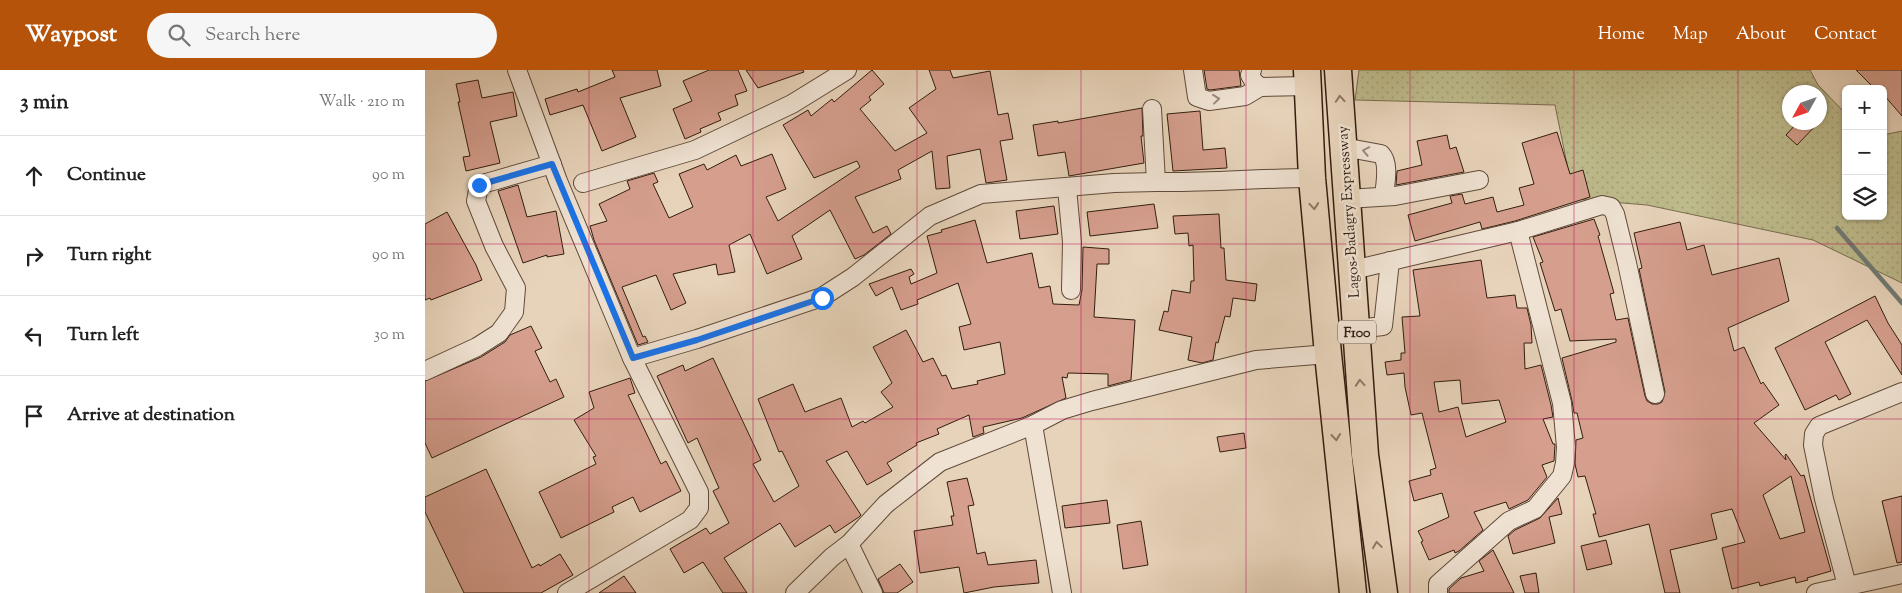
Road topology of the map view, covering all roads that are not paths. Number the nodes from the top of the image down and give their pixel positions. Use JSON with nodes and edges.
{"nodes":[{"id":1,"x":517,"y":70,"type":"edge"},
{"id":2,"x":847,"y":70,"type":"edge"},
{"id":3,"x":1193,"y":70,"type":"edge"},
{"id":4,"x":1252,"y":70,"type":"edge"},
{"id":5,"x":1338,"y":70,"type":"edge"},
{"id":6,"x":1308,"y":78,"type":"edge"},
{"id":7,"x":1260,"y":86,"type":"junction"},
{"id":8,"x":1152,"y":109,"type":"dead end"},
{"id":9,"x":1343,"y":147,"type":"junction"},
{"id":10,"x":552,"y":164,"type":"junction"},
{"id":11,"x":1312,"y":178,"type":"junction"},
{"id":12,"x":1479,"y":180,"type":"dead end"},
{"id":13,"x":1156,"y":182,"type":"junction"},
{"id":14,"x":583,"y":183,"type":"dead end"},
{"id":15,"x":1067,"y":188,"type":"junction"},
{"id":16,"x":1384,"y":196,"type":"junction"},
{"id":17,"x":1347,"y":199,"type":"junction"},
{"id":18,"x":1518,"y":232,"type":"junction"},
{"id":19,"x":1390,"y":261,"type":"junction"},
{"id":20,"x":1353,"y":270,"type":"junction"},
{"id":21,"x":1071,"y":290,"type":"dead end"},
{"id":22,"x":1357,"y":329,"type":"junction"},
{"id":23,"x":1328,"y":354,"type":"junction"},
{"id":24,"x":633,"y":358,"type":"junction"},
{"id":25,"x":425,"y":370,"type":"edge"},
{"id":26,"x":1902,"y":392,"type":"edge"},
{"id":27,"x":1655,"y":394,"type":"dead end"},
{"id":28,"x":1033,"y":425,"type":"junction"},
{"id":29,"x":849,"y":544,"type":"junction"},
{"id":30,"x":1902,"y":574,"type":"edge"},
{"id":31,"x":1848,"y":589,"type":"edge"},
{"id":32,"x":1385,"y":591,"type":"edge"},
{"id":33,"x":567,"y":593,"type":"edge"},
{"id":34,"x":795,"y":593,"type":"edge"},
{"id":35,"x":873,"y":593,"type":"edge"},
{"id":36,"x":1062,"y":593,"type":"edge"},
{"id":37,"x":1353,"y":593,"type":"edge"},
{"id":38,"x":1438,"y":593,"type":"edge"},
{"id":39,"x":1816,"y":593,"type":"edge"}],
"edges":[{"from":1,"to":10,"type":"street"},
{"from":2,"to":14,"type":"street"},
{"from":3,"to":7,"type":"street","one_way":true},
{"from":4,"to":7,"type":"street"},
{"from":9,"to":5,"type":"highway","name":"Lagos-Badagry Expressway","number":"F100","one_way":true},
{"from":6,"to":7,"type":"street"},
{"from":6,"to":11,"type":"highway","name":"Lagos-Badagry Expressway","number":"F100"},
{"from":8,"to":13,"type":"street"},
{"from":16,"to":9,"type":"street","one_way":true},
{"from":9,"to":17,"type":"highway","name":"Lagos-Badagry Expressway","number":"F100"},
{"from":10,"to":24,"type":"street"},
{"from":10,"to":25,"type":"street"},
{"from":11,"to":13,"type":"street"},
{"from":11,"to":23,"type":"highway","name":"Lagos-Badagry Expressway","number":"F100","one_way":true},
{"from":12,"to":16,"type":"street"},
{"from":13,"to":15,"type":"street"},
{"from":15,"to":21,"type":"street"},
{"from":15,"to":24,"type":"street"},
{"from":16,"to":17,"type":"street"},
{"from":17,"to":20,"type":"highway","name":"Lagos-Badagry Expressway","number":"F100"},
{"from":18,"to":19,"type":"street"},
{"from":18,"to":27,"type":"street"},
{"from":18,"to":38,"type":"street"},
{"from":19,"to":20,"type":"street"},
{"from":19,"to":22,"type":"street"},
{"from":20,"to":22,"type":"highway","name":"Lagos-Badagry Expressway","number":"F100"},
{"from":32,"to":22,"type":"highway","name":"Lagos-Badagry Expressway","number":"F100","one_way":true},
{"from":23,"to":28,"type":"street"},
{"from":23,"to":37,"type":"highway","name":"Lagos-Badagry Expressway","number":"F100","one_way":true},
{"from":24,"to":33,"type":"street"},
{"from":26,"to":31,"type":"street"},
{"from":28,"to":29,"type":"street"},
{"from":28,"to":36,"type":"street"},
{"from":29,"to":34,"type":"street"},
{"from":29,"to":35,"type":"street"},
{"from":30,"to":31,"type":"street"},
{"from":31,"to":39,"type":"street"}]}
